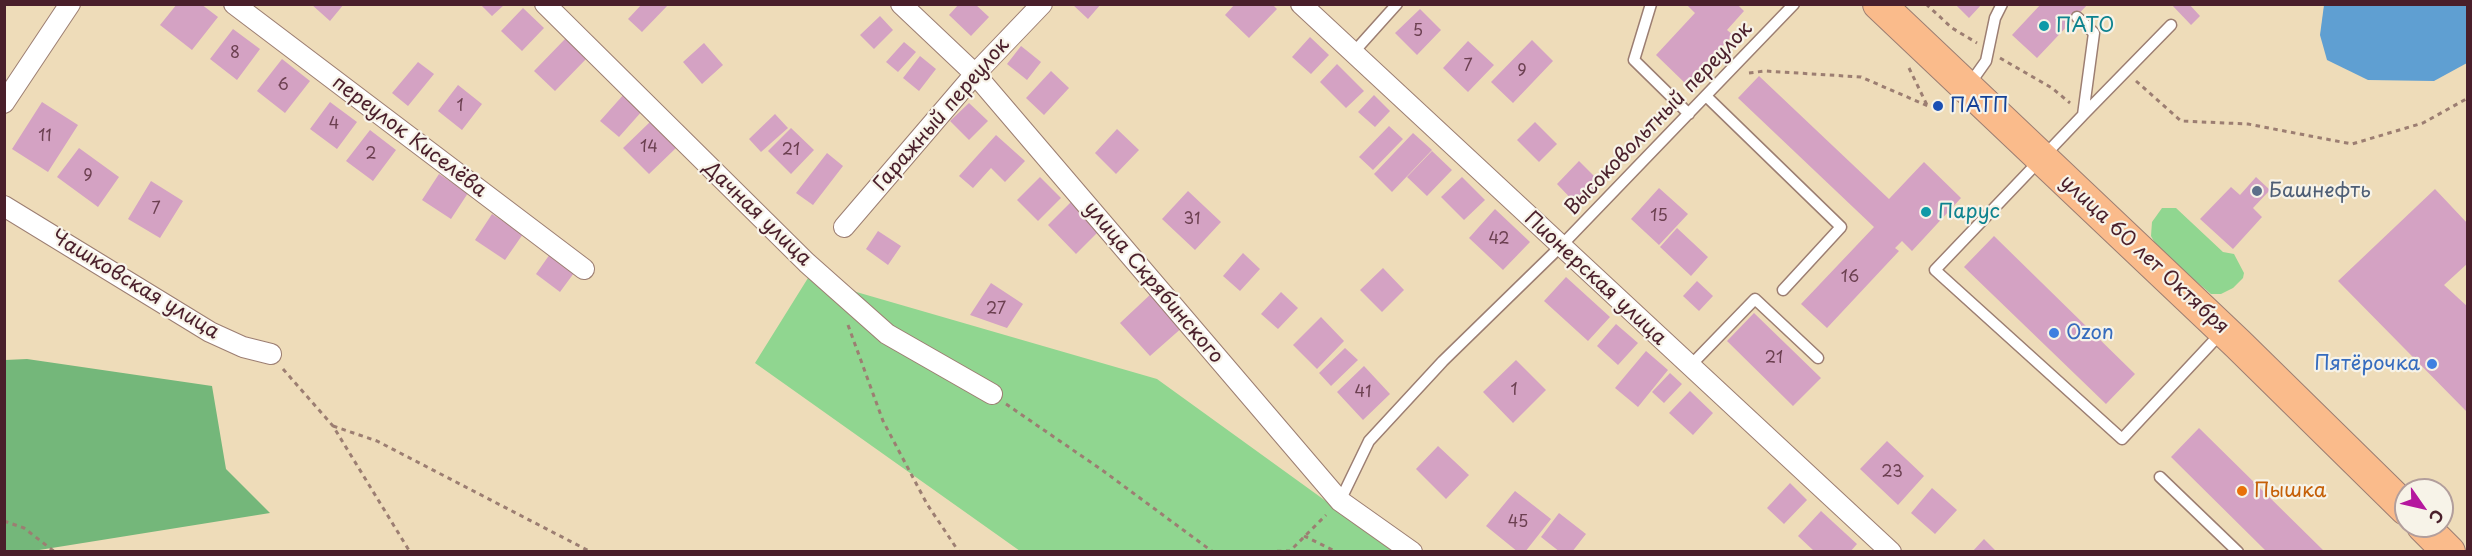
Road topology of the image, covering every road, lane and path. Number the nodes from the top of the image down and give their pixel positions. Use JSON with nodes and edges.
{"nodes":[{"id":1,"x":70,"y":4,"type":"edge"},
{"id":2,"x":234,"y":4,"type":"edge"},
{"id":3,"x":545,"y":4,"type":"edge"},
{"id":4,"x":901,"y":4,"type":"edge"},
{"id":5,"x":1042,"y":4,"type":"edge"},
{"id":6,"x":1301,"y":4,"type":"edge"},
{"id":7,"x":1397,"y":4,"type":"edge"},
{"id":8,"x":1651,"y":4,"type":"edge"},
{"id":9,"x":1794,"y":4,"type":"edge"},
{"id":10,"x":1879,"y":4,"type":"edge"},
{"id":11,"x":1926,"y":4,"type":"edge"},
{"id":12,"x":2002,"y":4,"type":"edge"},
{"id":13,"x":2077,"y":17,"type":"dead end"},
{"id":14,"x":2171,"y":25,"type":"dead end"},
{"id":15,"x":1988,"y":50,"type":"junction"},
{"id":16,"x":1353,"y":53,"type":"junction"},
{"id":17,"x":1907,"y":65,"type":"dead end"},
{"id":18,"x":2126,"y":72,"type":"junction"},
{"id":19,"x":975,"y":74,"type":"junction"},
{"id":20,"x":1726,"y":75,"type":"junction"},
{"id":21,"x":1967,"y":88,"type":"junction"},
{"id":22,"x":1706,"y":96,"type":"junction"},
{"id":23,"x":2468,"y":98,"type":"edge"},
{"id":24,"x":4,"y":103,"type":"edge"},
{"id":25,"x":1689,"y":114,"type":"junction"},
{"id":26,"x":2083,"y":115,"type":"junction"},
{"id":27,"x":2041,"y":158,"type":"junction"},
{"id":28,"x":4,"y":206,"type":"edge"},
{"id":29,"x":844,"y":227,"type":"dead end"},
{"id":30,"x":1560,"y":247,"type":"junction"},
{"id":31,"x":584,"y":269,"type":"dead end"},
{"id":32,"x":836,"y":289,"type":"junction"},
{"id":33,"x":1783,"y":290,"type":"dead end"},
{"id":34,"x":2224,"y":330,"type":"junction"},
{"id":35,"x":271,"y":354,"type":"joint"},
{"id":36,"x":1818,"y":358,"type":"dead end"},
{"id":37,"x":1690,"y":366,"type":"junction"},
{"id":38,"x":992,"y":394,"type":"joint"},
{"id":39,"x":333,"y":426,"type":"junction"},
{"id":40,"x":2160,"y":477,"type":"dead end"},
{"id":41,"x":2394,"y":497,"type":"edge"},
{"id":42,"x":1340,"y":501,"type":"junction"},
{"id":43,"x":4,"y":521,"type":"edge"},
{"id":44,"x":1304,"y":536,"type":"junction"},
{"id":45,"x":2435,"y":538,"type":"edge"},
{"id":46,"x":55,"y":552,"type":"edge"},
{"id":47,"x":410,"y":552,"type":"edge"},
{"id":48,"x":591,"y":552,"type":"edge"},
{"id":49,"x":959,"y":552,"type":"edge"},
{"id":50,"x":1213,"y":552,"type":"edge"},
{"id":51,"x":1250,"y":552,"type":"edge"},
{"id":52,"x":1337,"y":552,"type":"edge"},
{"id":53,"x":1412,"y":552,"type":"edge"},
{"id":54,"x":1891,"y":552,"type":"edge"},
{"id":55,"x":2238,"y":552,"type":"edge"},
{"id":56,"x":2449,"y":552,"type":"edge"}],
"edges":[{"from":1,"to":24,"type":"street"},
{"from":2,"to":31,"type":"street","name":"переулок Киселёва"},
{"from":3,"to":32,"type":"street","name":"Дачная улица"},
{"from":4,"to":19,"type":"street","name":"улица Скрябинского"},
{"from":5,"to":19,"type":"street","name":"Гаражный переулок"},
{"from":6,"to":16,"type":"street","name":"Пионерская улица"},
{"from":7,"to":16,"type":"lane"},
{"from":8,"to":25,"type":"lane"},
{"from":9,"to":20,"type":"lane","name":"Высоковольтный переулок"},
{"from":10,"to":21,"type":"main road","name":"улица 60 лет Октября"},
{"from":11,"to":15,"type":"path"},
{"from":12,"to":15,"type":"lane"},
{"from":13,"to":26,"type":"lane"},
{"from":14,"to":18,"type":"lane"},
{"from":15,"to":21,"type":"lane"},
{"from":15,"to":26,"type":"path"},
{"from":16,"to":30,"type":"street","name":"Пионерская улица"},
{"from":17,"to":20,"type":"path"},
{"from":18,"to":23,"type":"path"},
{"from":18,"to":26,"type":"lane"},
{"from":19,"to":29,"type":"street","name":"Гаражный переулок"},
{"from":19,"to":42,"type":"street","name":"улица Скрябинского"},
{"from":20,"to":22,"type":"lane","name":"Высоковольтный переулок"},
{"from":21,"to":27,"type":"main road","name":"улица 60 лет Октября"},
{"from":22,"to":25,"type":"lane","name":"Высоковольтный переулок"},
{"from":22,"to":33,"type":"lane"},
{"from":25,"to":30,"type":"lane","name":"Высоковольтный переулок"},
{"from":26,"to":27,"type":"lane"},
{"from":27,"to":34,"type":"main road","name":"улица 60 лет Октября"},
{"from":27,"to":34,"type":"lane"},
{"from":28,"to":35,"type":"street","name":"Чашковская улица"},
{"from":30,"to":37,"type":"street","name":"Пионерская улица"},
{"from":30,"to":42,"type":"lane","name":"Высоковольтный переулок"},
{"from":32,"to":38,"type":"street","name":"Дачная улица"},
{"from":32,"to":49,"type":"path"},
{"from":34,"to":41,"type":"main road","name":"улица 60 лет Октября"},
{"from":35,"to":39,"type":"path"},
{"from":36,"to":37,"type":"lane"},
{"from":37,"to":54,"type":"street","name":"Пионерская улица"},
{"from":38,"to":50,"type":"path"},
{"from":39,"to":47,"type":"path"},
{"from":39,"to":48,"type":"path"},
{"from":40,"to":55,"type":"lane"},
{"from":42,"to":44,"type":"path"},
{"from":42,"to":53,"type":"street","name":"улица Скрябинского"},
{"from":43,"to":46,"type":"path"},
{"from":44,"to":51,"type":"path"},
{"from":44,"to":52,"type":"path"},
{"from":45,"to":56,"type":"main road"}]}
